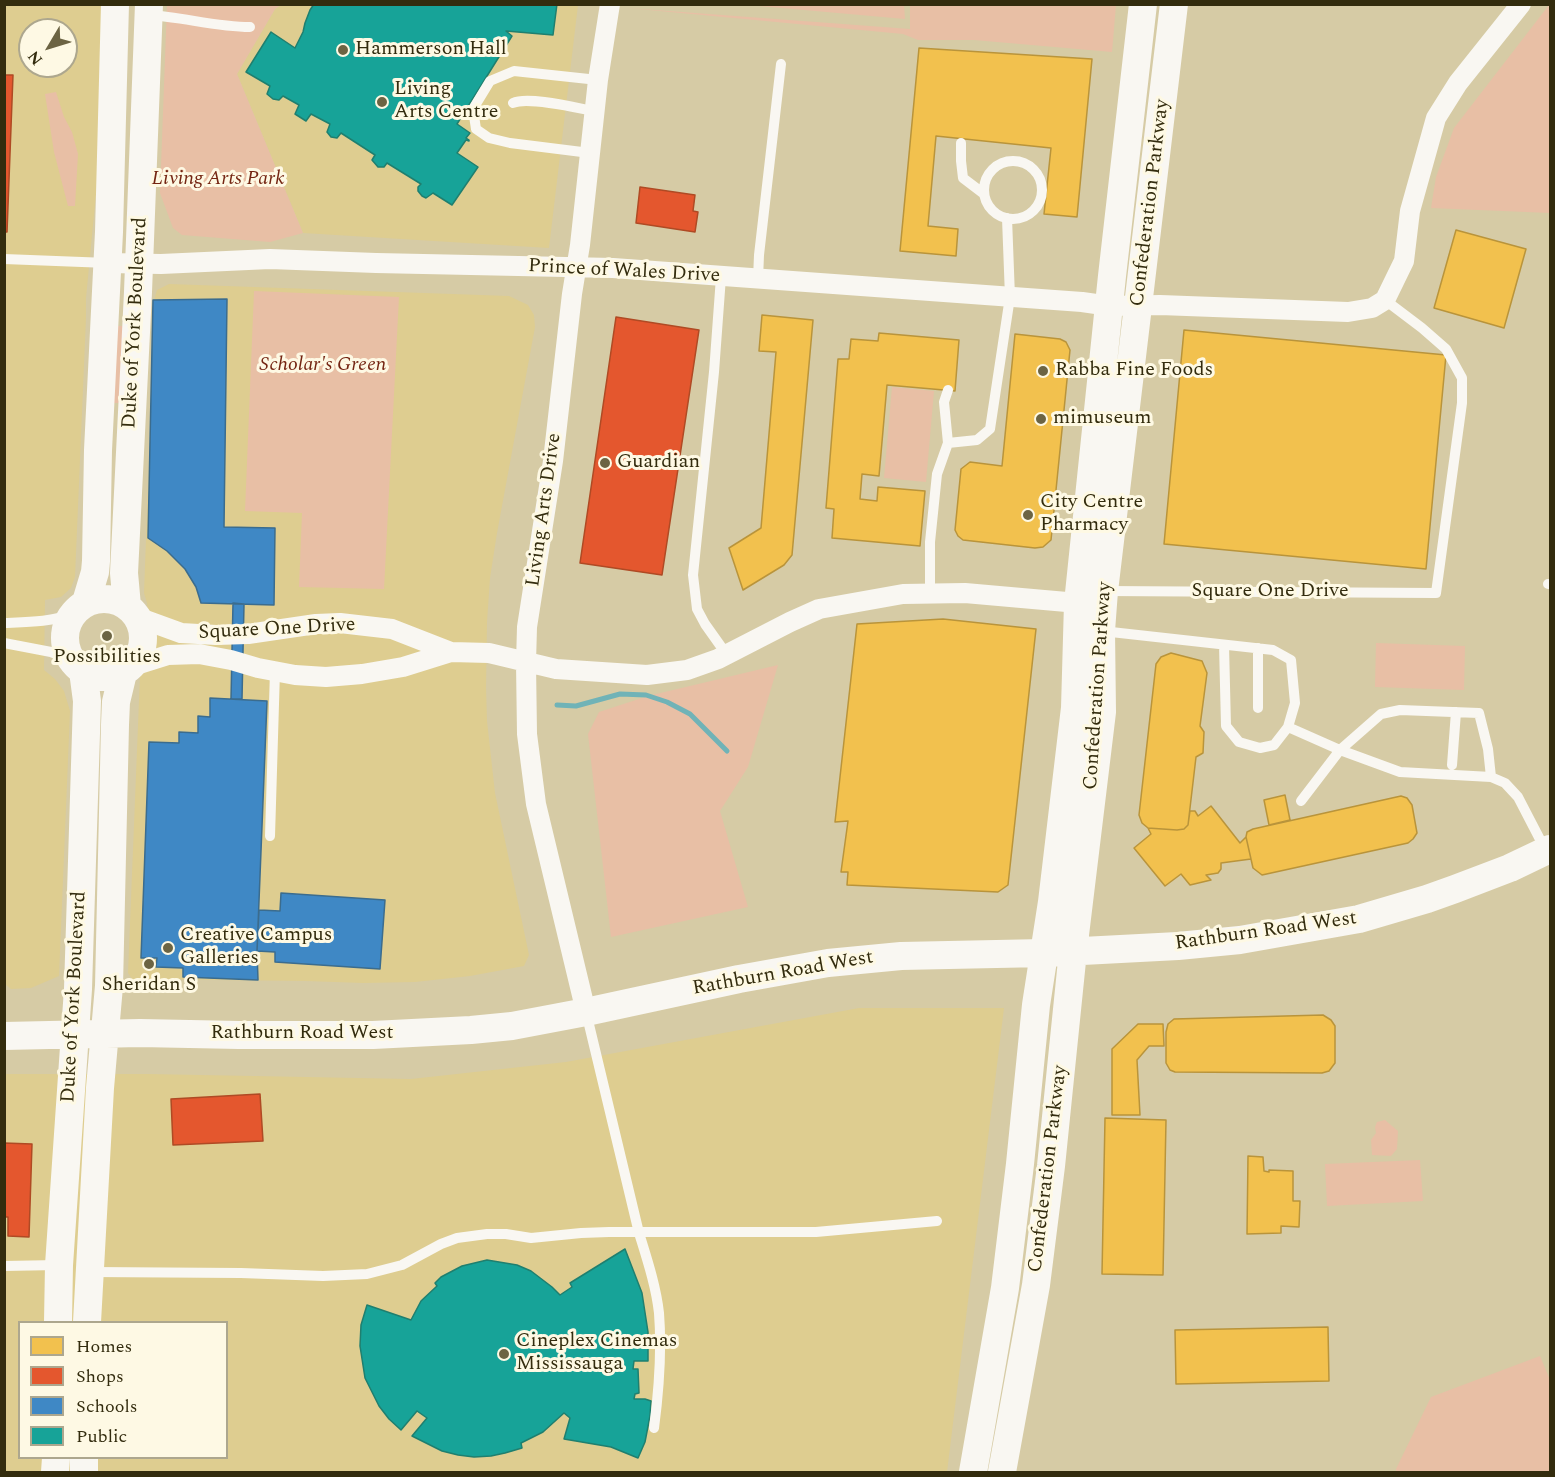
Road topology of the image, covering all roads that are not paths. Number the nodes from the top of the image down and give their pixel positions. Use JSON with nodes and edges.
{"nodes":[{"id":1,"x":115,"y":4,"type":"edge"},
{"id":2,"x":610,"y":4,"type":"edge"},
{"id":3,"x":1143,"y":4,"type":"edge"},
{"id":4,"x":1174,"y":4,"type":"edge"},
{"id":5,"x":1521,"y":4,"type":"edge"},
{"id":6,"x":149,"y":10,"type":"edge"},
{"id":7,"x":250,"y":27,"type":"dead end"},
{"id":8,"x":781,"y":64,"type":"dead end"},
{"id":9,"x":598,"y":80,"type":"junction"},
{"id":10,"x":513,"y":103,"type":"dead end"},
{"id":11,"x":594,"y":111,"type":"junction"},
{"id":12,"x":961,"y":143,"type":"dead end"},
{"id":13,"x":590,"y":153,"type":"junction"},
{"id":14,"x":984,"y":194,"type":"junction"},
{"id":15,"x":1007,"y":218,"type":"junction"},
{"id":16,"x":4,"y":259,"type":"edge"},
{"id":17,"x":108,"y":263,"type":"junction"},
{"id":18,"x":139,"y":263,"type":"junction"},
{"id":19,"x":577,"y":267,"type":"junction"},
{"id":20,"x":721,"y":277,"type":"junction"},
{"id":21,"x":758,"y":279,"type":"junction"},
{"id":22,"x":1010,"y":297,"type":"junction"},
{"id":23,"x":1385,"y":300,"type":"junction"},
{"id":24,"x":1110,"y":306,"type":"junction"},
{"id":25,"x":1139,"y":306,"type":"junction"},
{"id":26,"x":948,"y":390,"type":"dead end"},
{"id":27,"x":948,"y":443,"type":"junction"},
{"id":28,"x":1104,"y":591,"type":"junction"},
{"id":29,"x":930,"y":593,"type":"junction"},
{"id":30,"x":1078,"y":603,"type":"junction"},
{"id":31,"x":80,"y":608,"type":"junction"},
{"id":32,"x":132,"y":611,"type":"junction"},
{"id":33,"x":4,"y":623,"type":"edge"},
{"id":34,"x":1101,"y":631,"type":"junction"},
{"id":35,"x":4,"y":643,"type":"edge"},
{"id":36,"x":1224,"y":645,"type":"junction"},
{"id":37,"x":1258,"y":648,"type":"junction"},
{"id":38,"x":451,"y":652,"type":"junction"},
{"id":39,"x":727,"y":655,"type":"junction"},
{"id":40,"x":526,"y":663,"type":"junction"},
{"id":41,"x":77,"y":666,"type":"junction"},
{"id":42,"x":128,"y":669,"type":"junction"},
{"id":43,"x":275,"y":671,"type":"junction"},
{"id":44,"x":1258,"y":708,"type":"dead end"},
{"id":45,"x":1456,"y":712,"type":"junction"},
{"id":46,"x":1288,"y":727,"type":"junction"},
{"id":47,"x":1340,"y":750,"type":"junction"},
{"id":48,"x":1452,"y":765,"type":"dead end"},
{"id":49,"x":1491,"y":777,"type":"junction"},
{"id":50,"x":1301,"y":801,"type":"dead end"},
{"id":51,"x":270,"y":836,"type":"dead end"},
{"id":52,"x":1549,"y":854,"type":"edge"},
{"id":53,"x":1073,"y":951,"type":"junction"},
{"id":54,"x":1044,"y":953,"type":"junction"},
{"id":55,"x":586,"y":1012,"type":"junction"},
{"id":56,"x":105,"y":1034,"type":"junction"},
{"id":57,"x":74,"y":1035,"type":"junction"},
{"id":58,"x":4,"y":1036,"type":"edge"},
{"id":59,"x":937,"y":1221,"type":"dead end"},
{"id":60,"x":639,"y":1233,"type":"junction"},
{"id":61,"x":4,"y":1266,"type":"edge"},
{"id":62,"x":74,"y":1269,"type":"junction"},
{"id":63,"x":59,"y":1321,"type":"edge"},
{"id":64,"x":87,"y":1321,"type":"edge"},
{"id":65,"x":654,"y":1428,"type":"dead end"},
{"id":66,"x":973,"y":1473,"type":"edge"},
{"id":67,"x":1002,"y":1473,"type":"edge"}],
"edges":[{"from":1,"to":17,"type":"street","name":"Duke of York Boulevard"},
{"from":2,"to":9,"type":"street","name":"Living Arts Drive"},
{"from":3,"to":24,"type":"street","name":"Confederation Parkway"},
{"from":4,"to":25,"type":"street","name":"Confederation Parkway"},
{"from":5,"to":23,"type":"street"},
{"from":6,"to":7,"type":"lane"},
{"from":6,"to":18,"type":"street","name":"Duke of York Boulevard"},
{"from":8,"to":21,"type":"lane"},
{"from":9,"to":11,"type":"street","name":"Living Arts Drive"},
{"from":9,"to":13,"type":"lane"},
{"from":10,"to":11,"type":"lane"},
{"from":11,"to":13,"type":"street","name":"Living Arts Drive"},
{"from":12,"to":14,"type":"lane"},
{"from":13,"to":19,"type":"street","name":"Living Arts Drive"},
{"from":14,"to":15,"type":"lane"},
{"from":14,"to":15,"type":"lane"},
{"from":15,"to":22,"type":"lane"},
{"from":16,"to":17,"type":"lane"},
{"from":17,"to":18,"type":"street","name":"Prince of Wales Drive"},
{"from":17,"to":31,"type":"street","name":"Duke of York Boulevard"},
{"from":18,"to":19,"type":"street","name":"Prince of Wales Drive"},
{"from":18,"to":32,"type":"street","name":"Duke of York Boulevard"},
{"from":19,"to":20,"type":"street","name":"Prince of Wales Drive"},
{"from":19,"to":40,"type":"street","name":"Living Arts Drive"},
{"from":20,"to":21,"type":"street","name":"Prince of Wales Drive"},
{"from":20,"to":39,"type":"lane"},
{"from":21,"to":22,"type":"street","name":"Prince of Wales Drive"},
{"from":22,"to":24,"type":"street","name":"Prince of Wales Drive"},
{"from":22,"to":27,"type":"lane"},
{"from":23,"to":25,"type":"street","name":"Prince of Wales Drive"},
{"from":23,"to":28,"type":"lane","name":"Square One Drive"},
{"from":24,"to":25,"type":"street","name":"Prince of Wales Drive"},
{"from":24,"to":30,"type":"street","name":"Confederation Parkway"},
{"from":25,"to":28,"type":"street","name":"Confederation Parkway"},
{"from":26,"to":27,"type":"lane"},
{"from":27,"to":29,"type":"lane"},
{"from":28,"to":34,"type":"street","name":"Confederation Parkway"},
{"from":29,"to":30,"type":"street","name":"Square One Drive"},
{"from":29,"to":39,"type":"street","name":"Square One Drive"},
{"from":30,"to":54,"type":"street","name":"Confederation Parkway"},
{"from":31,"to":32,"type":"street"},
{"from":31,"to":33,"type":"lane"},
{"from":31,"to":41,"type":"street"},
{"from":32,"to":38,"type":"street","name":"Square One Drive"},
{"from":32,"to":42,"type":"street"},
{"from":34,"to":36,"type":"lane"},
{"from":34,"to":53,"type":"street","name":"Confederation Parkway"},
{"from":35,"to":41,"type":"lane"},
{"from":36,"to":37,"type":"lane"},
{"from":36,"to":46,"type":"lane"},
{"from":37,"to":44,"type":"lane"},
{"from":37,"to":46,"type":"lane"},
{"from":38,"to":40,"type":"street","name":"Square One Drive"},
{"from":38,"to":43,"type":"street","name":"Square One Drive"},
{"from":39,"to":40,"type":"street","name":"Square One Drive"},
{"from":40,"to":55,"type":"street","name":"Living Arts Drive"},
{"from":41,"to":42,"type":"street"},
{"from":41,"to":57,"type":"street","name":"Duke of York Boulevard"},
{"from":42,"to":43,"type":"street","name":"Square One Drive"},
{"from":42,"to":56,"type":"street","name":"Duke of York Boulevard"},
{"from":43,"to":51,"type":"lane"},
{"from":45,"to":47,"type":"lane"},
{"from":45,"to":48,"type":"lane"},
{"from":45,"to":49,"type":"lane"},
{"from":46,"to":47,"type":"lane"},
{"from":47,"to":49,"type":"lane"},
{"from":47,"to":50,"type":"lane"},
{"from":49,"to":52,"type":"lane"},
{"from":52,"to":53,"type":"street","name":"Rathburn Road West"},
{"from":53,"to":54,"type":"street","name":"Rathburn Road West"},
{"from":53,"to":67,"type":"street","name":"Confederation Parkway"},
{"from":54,"to":55,"type":"street","name":"Rathburn Road West"},
{"from":54,"to":66,"type":"street","name":"Confederation Parkway"},
{"from":55,"to":56,"type":"street","name":"Rathburn Road West"},
{"from":55,"to":60,"type":"lane"},
{"from":56,"to":57,"type":"street","name":"Rathburn Road West"},
{"from":56,"to":62,"type":"street","name":"Duke of York Boulevard"},
{"from":57,"to":58,"type":"street","name":"Rathburn Road West"},
{"from":57,"to":62,"type":"street","name":"Duke of York Boulevard"},
{"from":59,"to":60,"type":"lane"},
{"from":60,"to":62,"type":"lane"},
{"from":60,"to":65,"type":"lane"},
{"from":61,"to":62,"type":"lane"},
{"from":62,"to":63,"type":"street","name":"Duke of York Boulevard"},
{"from":62,"to":64,"type":"street","name":"Duke of York Boulevard"}]}
